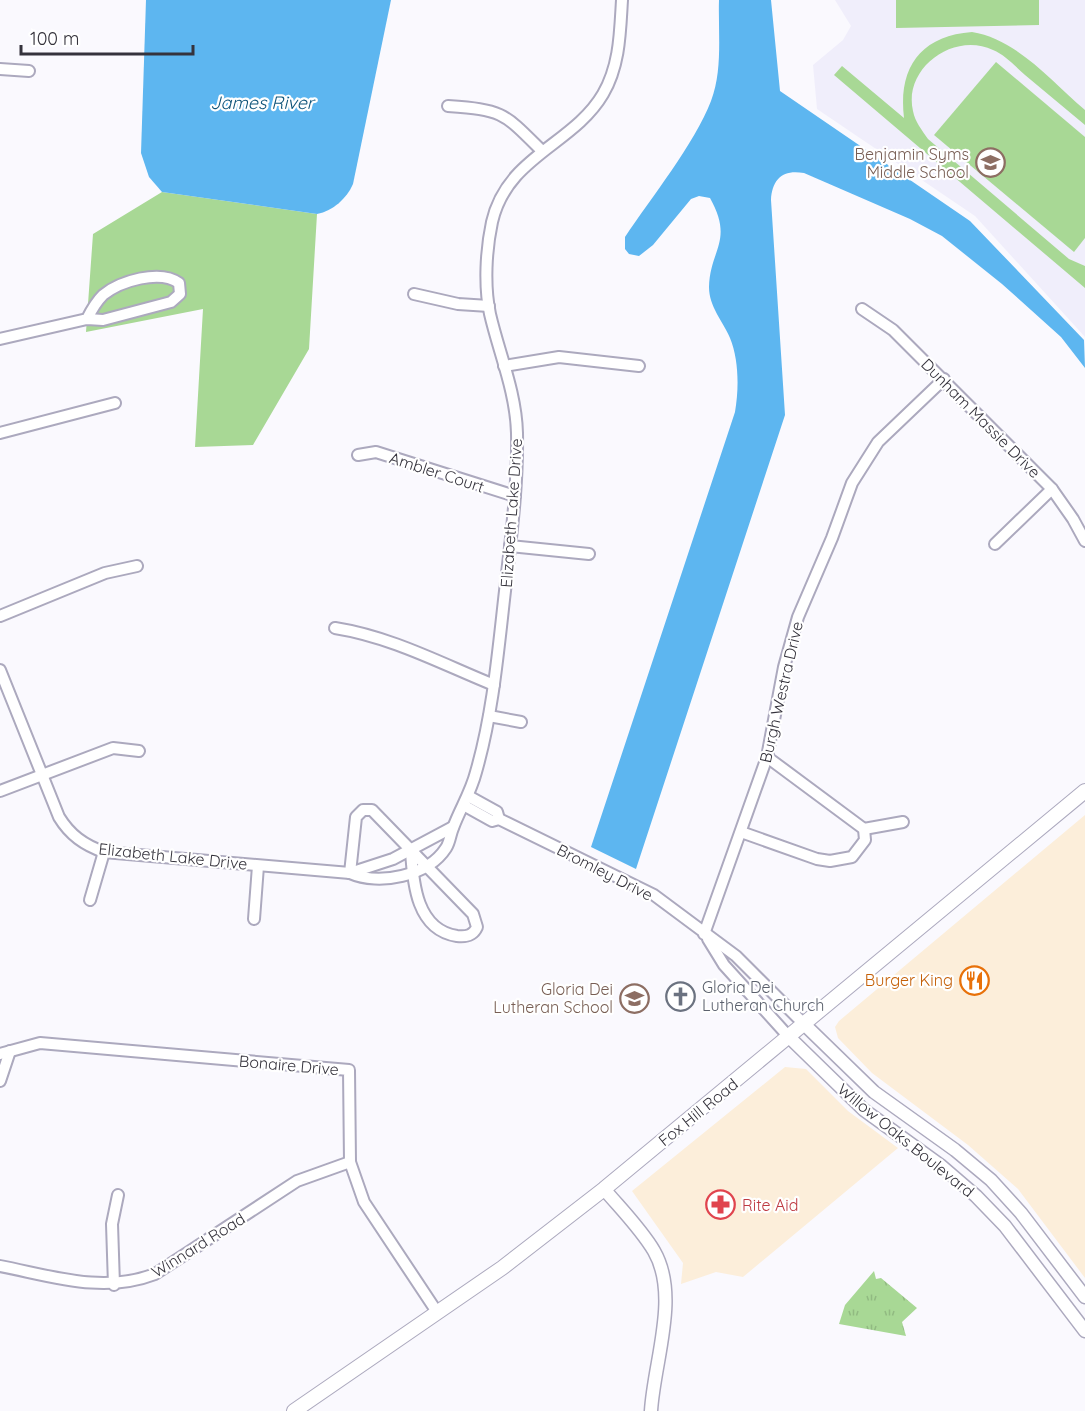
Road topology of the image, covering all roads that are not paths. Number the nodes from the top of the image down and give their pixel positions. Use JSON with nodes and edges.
{"nodes":[{"id":1,"x":622,"y":0,"type":"edge"},
{"id":2,"x":0,"y":69,"type":"edge"},
{"id":3,"x":28,"y":71,"type":"dead end"},
{"id":4,"x":448,"y":106,"type":"dead end"},
{"id":5,"x":542,"y":151,"type":"junction"},
{"id":6,"x":414,"y":294,"type":"dead end"},
{"id":7,"x":489,"y":306,"type":"junction"},
{"id":8,"x":862,"y":309,"type":"dead end"},
{"id":9,"x":87,"y":319,"type":"junction"},
{"id":10,"x":0,"y":339,"type":"edge"},
{"id":11,"x":504,"y":366,"type":"junction"},
{"id":12,"x":639,"y":366,"type":"dead end"},
{"id":13,"x":945,"y":380,"type":"junction"},
{"id":14,"x":115,"y":403,"type":"dead end"},
{"id":15,"x":0,"y":433,"type":"edge"},
{"id":16,"x":358,"y":455,"type":"dead end"},
{"id":17,"x":1052,"y":489,"type":"junction"},
{"id":18,"x":515,"y":496,"type":"junction"},
{"id":19,"x":1085,"y":541,"type":"edge"},
{"id":20,"x":995,"y":544,"type":"dead end"},
{"id":21,"x":510,"y":546,"type":"junction"},
{"id":22,"x":589,"y":554,"type":"dead end"},
{"id":23,"x":137,"y":566,"type":"dead end"},
{"id":24,"x":0,"y":616,"type":"edge"},
{"id":25,"x":335,"y":628,"type":"dead end"},
{"id":26,"x":0,"y":670,"type":"edge"},
{"id":27,"x":494,"y":685,"type":"junction"},
{"id":28,"x":489,"y":717,"type":"junction"},
{"id":29,"x":521,"y":722,"type":"dead end"},
{"id":30,"x":139,"y":750,"type":"dead end"},
{"id":31,"x":767,"y":757,"type":"junction"},
{"id":32,"x":42,"y":775,"type":"junction"},
{"id":33,"x":1085,"y":790,"type":"edge"},
{"id":34,"x":0,"y":791,"type":"edge"},
{"id":35,"x":467,"y":801,"type":"junction"},
{"id":36,"x":903,"y":822,"type":"dead end"},
{"id":37,"x":453,"y":827,"type":"junction"},
{"id":38,"x":864,"y":829,"type":"junction"},
{"id":39,"x":741,"y":832,"type":"junction"},
{"id":40,"x":411,"y":851,"type":"junction"},
{"id":41,"x":104,"y":852,"type":"junction"},
{"id":42,"x":425,"y":865,"type":"junction"},
{"id":43,"x":258,"y":866,"type":"junction"},
{"id":44,"x":412,"y":872,"type":"junction"},
{"id":45,"x":350,"y":873,"type":"junction"},
{"id":46,"x":90,"y":900,"type":"dead end"},
{"id":47,"x":255,"y":919,"type":"dead end"},
{"id":48,"x":704,"y":934,"type":"junction"},
{"id":49,"x":805,"y":1025,"type":"junction"},
{"id":50,"x":789,"y":1037,"type":"junction"},
{"id":51,"x":5,"y":1053,"type":"edge"},
{"id":52,"x":0,"y":1081,"type":"edge"},
{"id":53,"x":350,"y":1162,"type":"junction"},
{"id":54,"x":604,"y":1189,"type":"junction"},
{"id":55,"x":118,"y":1195,"type":"dead end"},
{"id":56,"x":0,"y":1266,"type":"edge"},
{"id":57,"x":114,"y":1284,"type":"junction"},
{"id":58,"x":1085,"y":1297,"type":"edge"},
{"id":59,"x":437,"y":1312,"type":"junction"},
{"id":60,"x":1085,"y":1331,"type":"edge"},
{"id":61,"x":294,"y":1411,"type":"edge"},
{"id":62,"x":651,"y":1411,"type":"edge"}],
"edges":[{"from":1,"to":5,"type":"street","name":"Elizabeth Lake Drive"},
{"from":2,"to":3,"type":"street"},
{"from":4,"to":5,"type":"street"},
{"from":5,"to":7,"type":"street","name":"Elizabeth Lake Drive"},
{"from":6,"to":7,"type":"street"},
{"from":7,"to":11,"type":"street","name":"Elizabeth Lake Drive"},
{"from":8,"to":13,"type":"street","name":"Dunham Massie Drive"},
{"from":9,"to":9,"type":"street"},
{"from":9,"to":10,"type":"street"},
{"from":11,"to":12,"type":"street"},
{"from":11,"to":18,"type":"street","name":"Elizabeth Lake Drive"},
{"from":13,"to":17,"type":"street","name":"Dunham Massie Drive"},
{"from":13,"to":31,"type":"street","name":"Burgh Westra Drive"},
{"from":14,"to":15,"type":"street"},
{"from":16,"to":18,"type":"street","name":"Ambler Court"},
{"from":17,"to":19,"type":"street","name":"Dunham Massie Drive"},
{"from":17,"to":20,"type":"street"},
{"from":18,"to":21,"type":"street","name":"Elizabeth Lake Drive"},
{"from":21,"to":22,"type":"street"},
{"from":21,"to":27,"type":"street","name":"Elizabeth Lake Drive"},
{"from":23,"to":24,"type":"street"},
{"from":25,"to":27,"type":"street"},
{"from":26,"to":32,"type":"street","name":"Elizabeth Lake Drive"},
{"from":27,"to":28,"type":"street","name":"Elizabeth Lake Drive"},
{"from":28,"to":29,"type":"street"},
{"from":28,"to":35,"type":"street","name":"Elizabeth Lake Drive"},
{"from":30,"to":32,"type":"street"},
{"from":31,"to":38,"type":"street"},
{"from":31,"to":39,"type":"street","name":"Burgh Westra Drive"},
{"from":32,"to":34,"type":"street"},
{"from":32,"to":41,"type":"street","name":"Elizabeth Lake Drive"},
{"from":33,"to":49,"type":"main road","name":"Fox Hill Road"},
{"from":35,"to":37,"type":"street","name":"Elizabeth Lake Drive"},
{"from":35,"to":48,"type":"street","name":"Bromley Drive"},
{"from":36,"to":38,"type":"street"},
{"from":37,"to":40,"type":"street","name":"Elizabeth Lake Drive"},
{"from":37,"to":42,"type":"street","name":"Elizabeth Lake Drive"},
{"from":38,"to":39,"type":"street"},
{"from":39,"to":48,"type":"street","name":"Burgh Westra Drive"},
{"from":40,"to":42,"type":"street"},
{"from":40,"to":44,"type":"street"},
{"from":40,"to":45,"type":"street","name":"Elizabeth Lake Drive"},
{"from":40,"to":45,"type":"street"},
{"from":41,"to":43,"type":"street","name":"Elizabeth Lake Drive"},
{"from":41,"to":46,"type":"street"},
{"from":42,"to":44,"type":"street","name":"Elizabeth Lake Drive"},
{"from":42,"to":44,"type":"street"},
{"from":43,"to":45,"type":"street","name":"Elizabeth Lake Drive"},
{"from":43,"to":47,"type":"street"},
{"from":44,"to":45,"type":"street","name":"Elizabeth Lake Drive"},
{"from":48,"to":49,"type":"street","name":"Bromley Drive"},
{"from":48,"to":50,"type":"street","name":"Bromley Drive"},
{"from":49,"to":50,"type":"main road","name":"Fox Hill Road"},
{"from":49,"to":58,"type":"street","name":"Willow Oaks Boulevard"},
{"from":50,"to":54,"type":"main road","name":"Fox Hill Road"},
{"from":50,"to":60,"type":"street","name":"Willow Oaks Boulevard"},
{"from":51,"to":52,"type":"street"},
{"from":51,"to":53,"type":"street","name":"Bonaire Drive"},
{"from":53,"to":57,"type":"street","name":"Winnard Road"},
{"from":53,"to":59,"type":"street","name":"Bonaire Drive"},
{"from":54,"to":59,"type":"main road","name":"Fox Hill Road"},
{"from":54,"to":62,"type":"street"},
{"from":55,"to":57,"type":"street"},
{"from":56,"to":57,"type":"street","name":"Winnard Road"},
{"from":59,"to":61,"type":"main road","name":"Fox Hill Road"}]}
